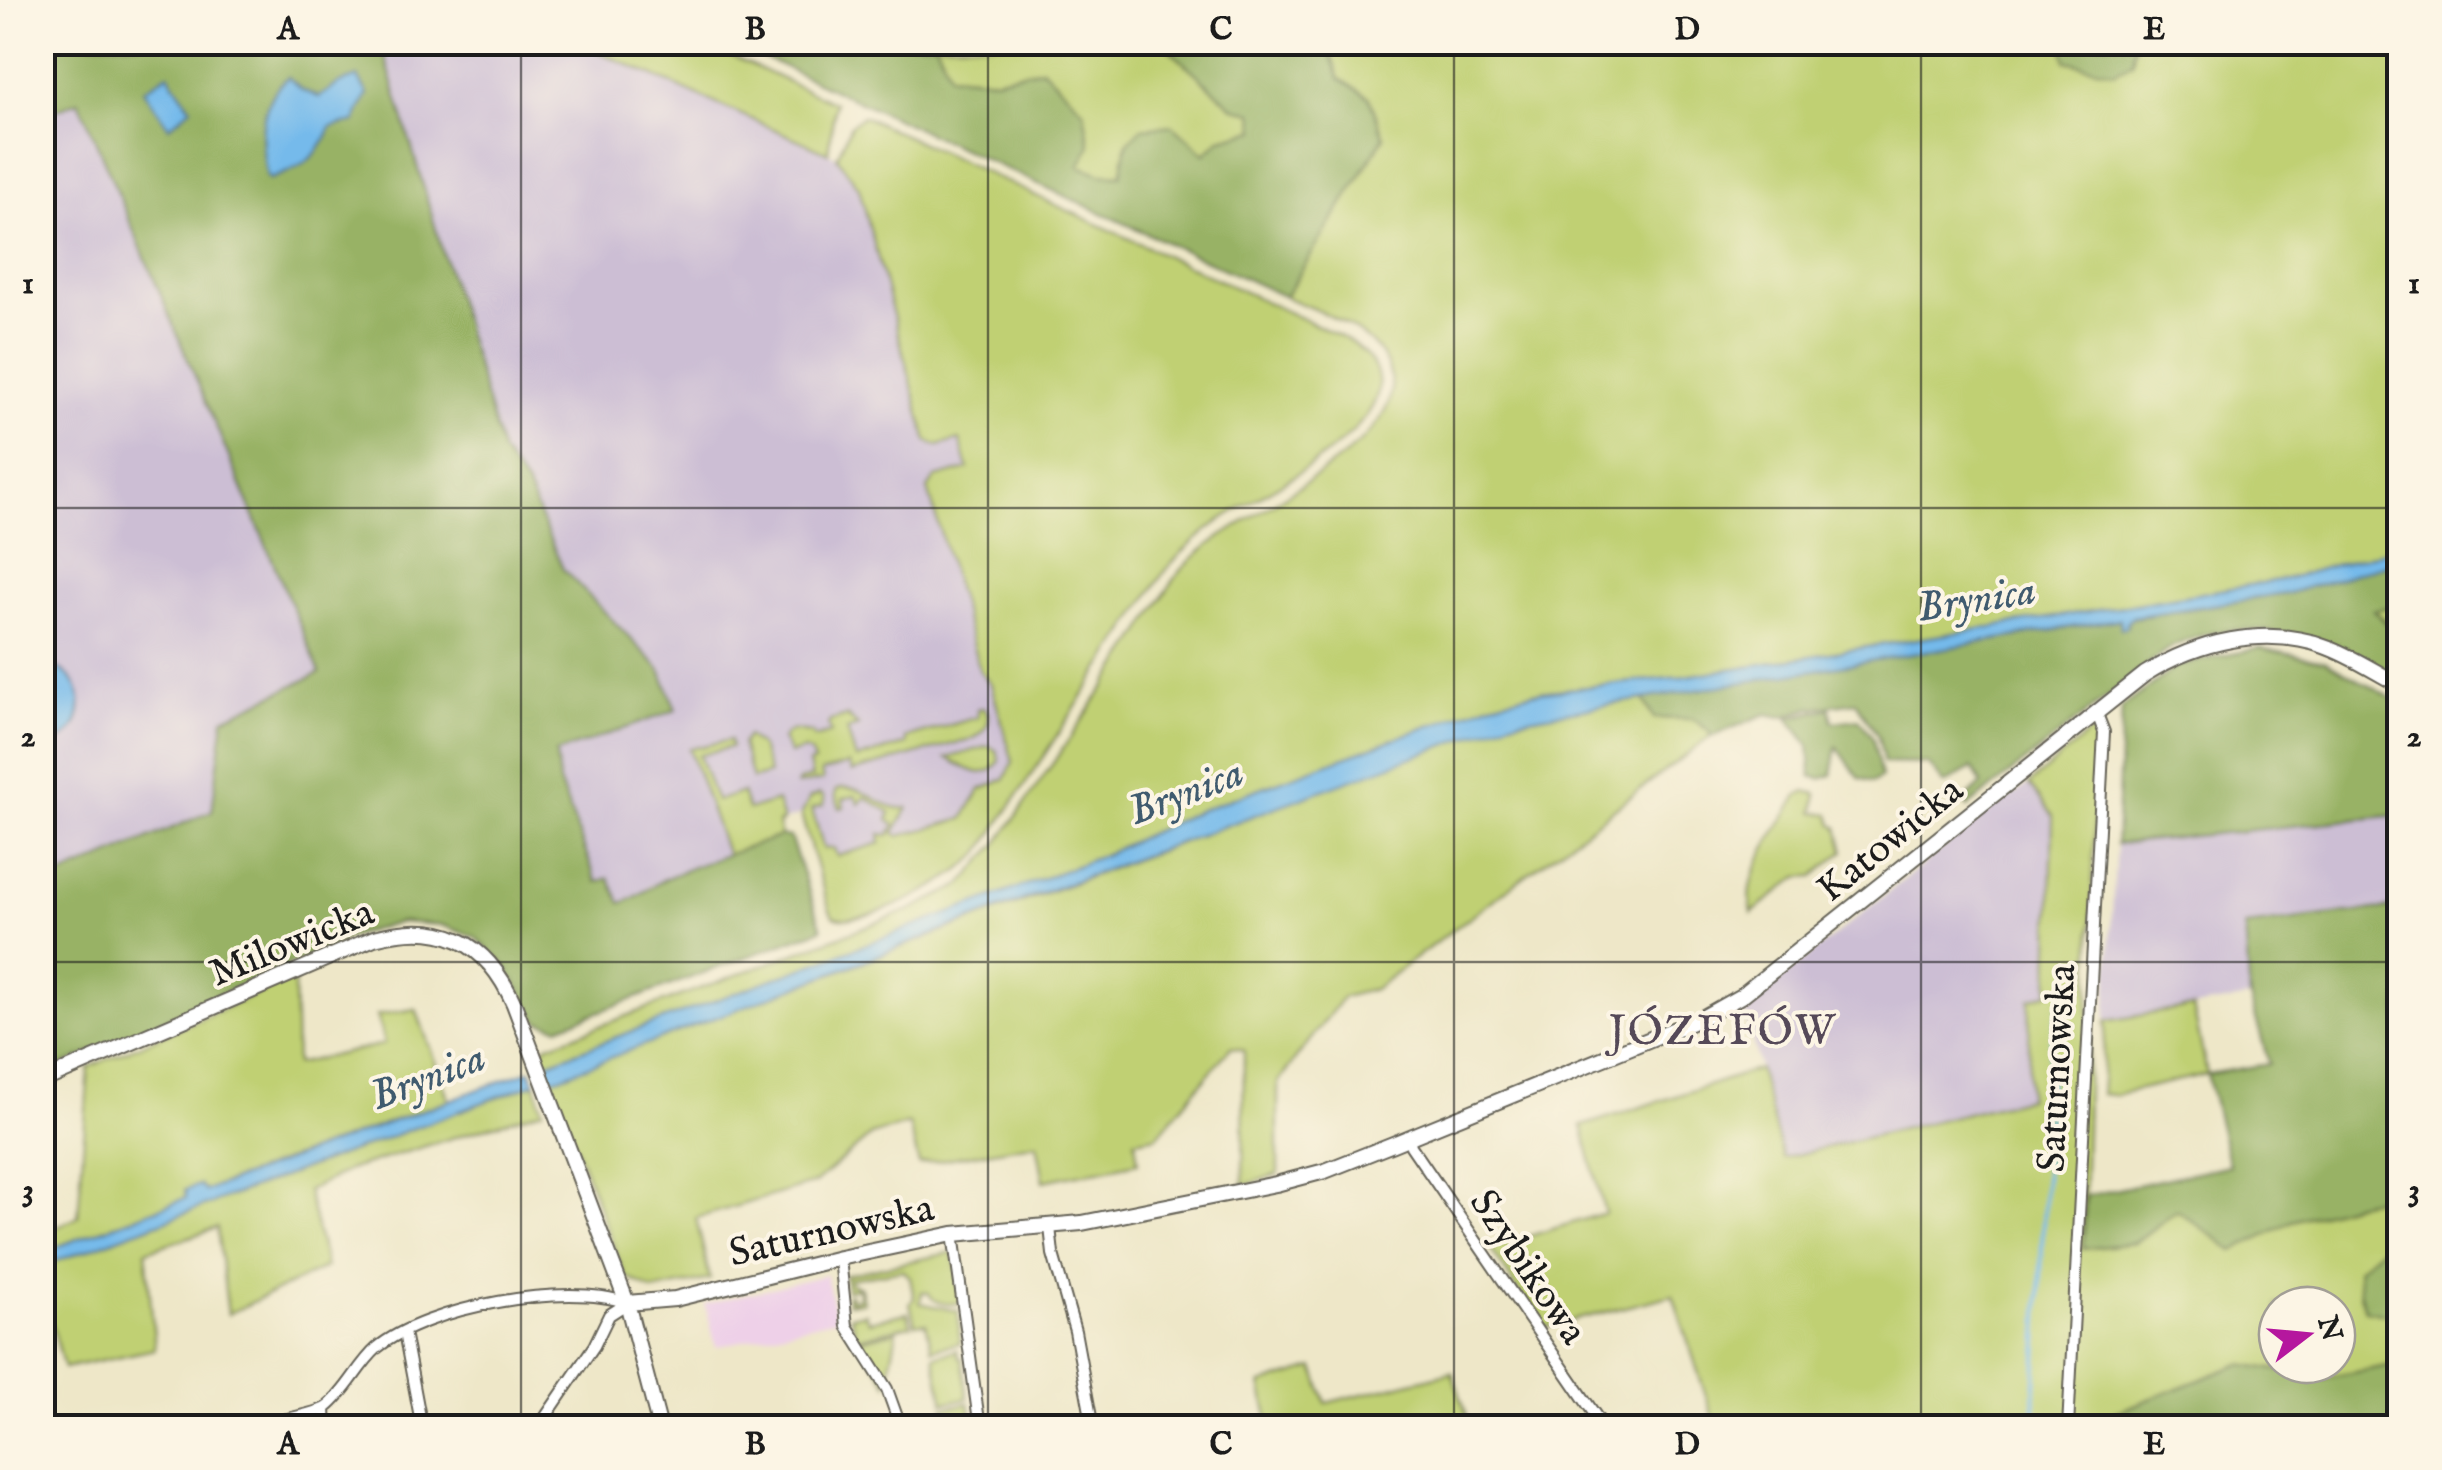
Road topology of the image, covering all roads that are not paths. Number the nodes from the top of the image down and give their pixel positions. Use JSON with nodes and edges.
{"nodes":[{"id":1,"x":2400,"y":686,"type":"edge"},
{"id":2,"x":2097,"y":714,"type":"junction"},
{"id":3,"x":42,"y":1082,"type":"edge"},
{"id":4,"x":1409,"y":1138,"type":"junction"},
{"id":5,"x":1050,"y":1227,"type":"junction"},
{"id":6,"x":953,"y":1234,"type":"junction"},
{"id":7,"x":840,"y":1258,"type":"junction"},
{"id":8,"x":627,"y":1304,"type":"junction"},
{"id":9,"x":404,"y":1332,"type":"junction"},
{"id":10,"x":325,"y":1409,"type":"junction"},
{"id":11,"x":246,"y":1428,"type":"edge"},
{"id":12,"x":326,"y":1428,"type":"edge"},
{"id":13,"x":422,"y":1428,"type":"edge"},
{"id":14,"x":538,"y":1428,"type":"edge"},
{"id":15,"x":660,"y":1428,"type":"edge"},
{"id":16,"x":901,"y":1428,"type":"edge"},
{"id":17,"x":980,"y":1428,"type":"edge"},
{"id":18,"x":1093,"y":1428,"type":"edge"},
{"id":19,"x":1604,"y":1428,"type":"edge"},
{"id":20,"x":2068,"y":1428,"type":"edge"}],
"edges":[{"from":1,"to":2,"type":"street","name":"Katowicka"},
{"from":2,"to":4,"type":"street","name":"Katowicka"},
{"from":2,"to":20,"type":"street","name":"Saturnowska"},
{"from":3,"to":8,"type":"street","name":"Milowicka"},
{"from":4,"to":5,"type":"street","name":"Saturnowska"},
{"from":4,"to":19,"type":"street","name":"Szybikowa"},
{"from":5,"to":6,"type":"street","name":"Saturnowska"},
{"from":5,"to":18,"type":"street"},
{"from":6,"to":7,"type":"street","name":"Saturnowska"},
{"from":6,"to":17,"type":"street"},
{"from":7,"to":8,"type":"street","name":"Saturnowska"},
{"from":7,"to":16,"type":"street"},
{"from":8,"to":9,"type":"street"},
{"from":8,"to":14,"type":"street"},
{"from":8,"to":15,"type":"street","name":"Milowicka"},
{"from":9,"to":10,"type":"street"},
{"from":9,"to":13,"type":"street"},
{"from":10,"to":11,"type":"street"},
{"from":10,"to":12,"type":"street"}]}
